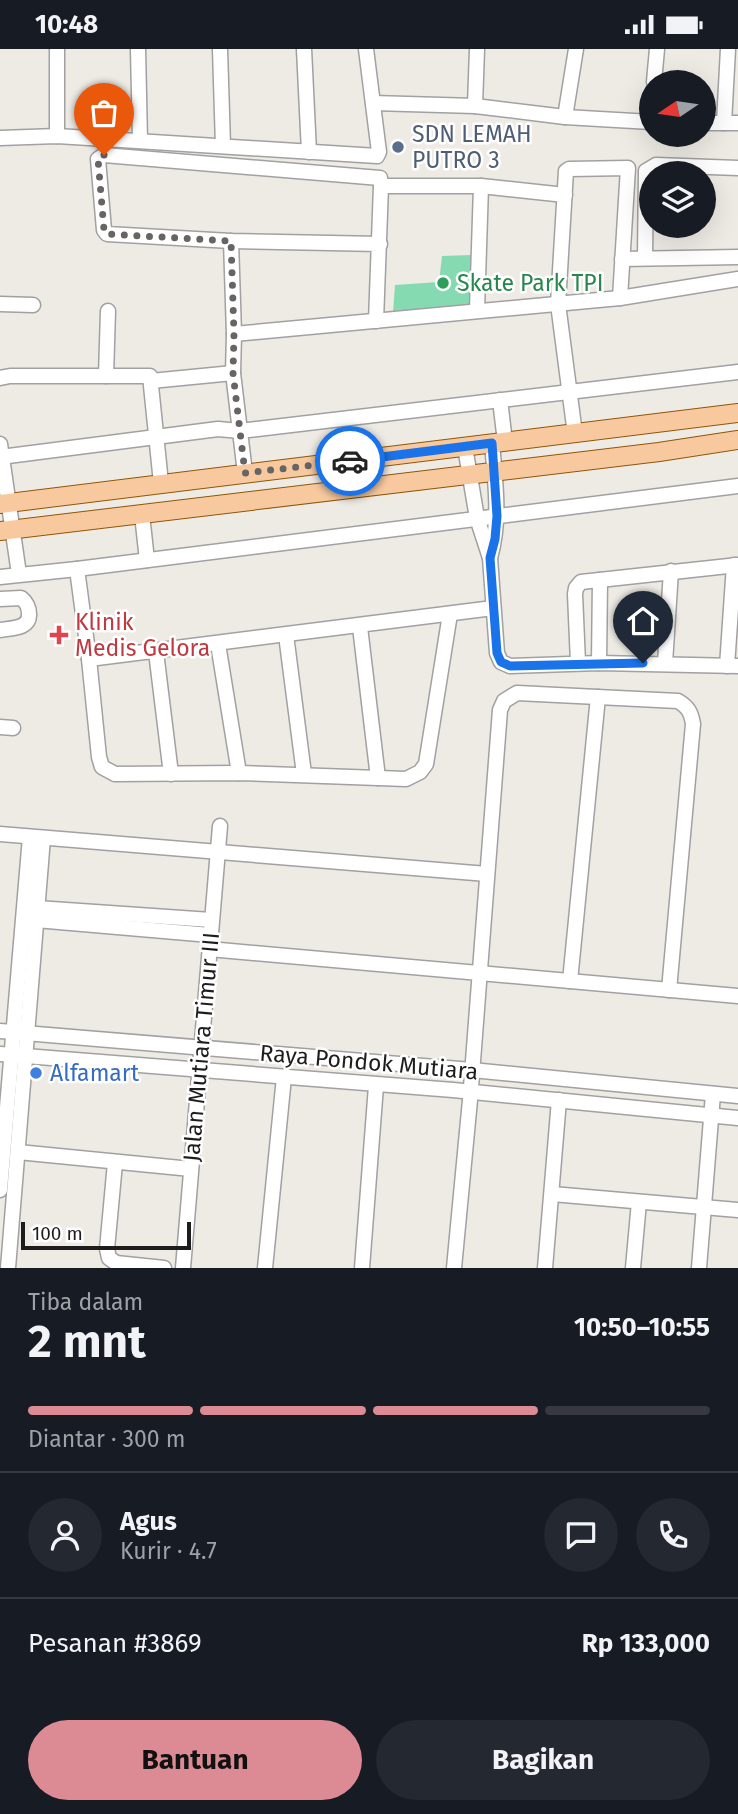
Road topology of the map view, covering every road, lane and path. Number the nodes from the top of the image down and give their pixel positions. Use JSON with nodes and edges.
{"nodes":[{"id":1,"x":57,"y":49,"type":"edge"},
{"id":2,"x":138,"y":49,"type":"edge"},
{"id":3,"x":219,"y":49,"type":"edge"},
{"id":4,"x":304,"y":49,"type":"edge"},
{"id":5,"x":366,"y":49,"type":"edge"},
{"id":6,"x":477,"y":49,"type":"edge"},
{"id":7,"x":576,"y":49,"type":"edge"},
{"id":8,"x":657,"y":49,"type":"edge"},
{"id":9,"x":728,"y":49,"type":"edge"},
{"id":10,"x":655,"y":70,"type":"edge"},
{"id":11,"x":373,"y":103,"type":"junction"},
{"id":12,"x":475,"y":106,"type":"junction"},
{"id":13,"x":565,"y":117,"type":"junction"},
{"id":14,"x":639,"y":121,"type":"edge"},
{"id":15,"x":731,"y":123,"type":"edge"},
{"id":16,"x":57,"y":136,"type":"junction"},
{"id":17,"x":0,"y":138,"type":"edge"},
{"id":18,"x":140,"y":141,"type":"junction"},
{"id":19,"x":223,"y":146,"type":"junction"},
{"id":20,"x":309,"y":152,"type":"junction"},
{"id":21,"x":738,"y":168,"type":"edge"},
{"id":22,"x":382,"y":186,"type":"junction"},
{"id":23,"x":481,"y":186,"type":"junction"},
{"id":24,"x":565,"y":195,"type":"junction"},
{"id":25,"x":231,"y":241,"type":"junction"},
{"id":26,"x":380,"y":244,"type":"junction"},
{"id":27,"x":738,"y":257,"type":"edge"},
{"id":28,"x":645,"y":258,"type":"junction"},
{"id":29,"x":622,"y":259,"type":"junction"},
{"id":30,"x":738,"y":279,"type":"edge"},
{"id":31,"x":620,"y":298,"type":"junction"},
{"id":32,"x":0,"y":304,"type":"edge"},
{"id":33,"x":33,"y":305,"type":"dead end"},
{"id":34,"x":558,"y":305,"type":"junction"},
{"id":35,"x":477,"y":310,"type":"junction"},
{"id":36,"x":108,"y":311,"type":"dead end"},
{"id":37,"x":376,"y":321,"type":"junction"},
{"id":38,"x":234,"y":334,"type":"junction"},
{"id":39,"x":738,"y":372,"type":"edge"},
{"id":40,"x":233,"y":373,"type":"junction"},
{"id":41,"x":106,"y":376,"type":"junction"},
{"id":42,"x":0,"y":378,"type":"edge"},
{"id":43,"x":151,"y":381,"type":"junction"},
{"id":44,"x":569,"y":391,"type":"junction"},
{"id":45,"x":500,"y":400,"type":"junction"},
{"id":46,"x":738,"y":413,"type":"edge"},
{"id":47,"x":657,"y":423,"type":"junction"},
{"id":48,"x":240,"y":431,"type":"junction"},
{"id":49,"x":575,"y":434,"type":"junction"},
{"id":50,"x":158,"y":438,"type":"junction"},
{"id":51,"x":738,"y":440,"type":"edge"},
{"id":52,"x":499,"y":442,"type":"junction"},
{"id":53,"x":465,"y":447,"type":"junction"},
{"id":54,"x":1,"y":452,"type":"edge"},
{"id":55,"x":659,"y":452,"type":"junction"},
{"id":56,"x":495,"y":472,"type":"junction"},
{"id":57,"x":250,"y":473,"type":"junction"},
{"id":58,"x":468,"y":475,"type":"junction"},
{"id":59,"x":161,"y":483,"type":"junction"},
{"id":60,"x":738,"y":486,"type":"edge"},
{"id":61,"x":259,"y":499,"type":"junction"},
{"id":62,"x":5,"y":503,"type":"edge"},
{"id":63,"x":142,"y":516,"type":"junction"},
{"id":64,"x":497,"y":516,"type":"junction"},
{"id":65,"x":477,"y":518,"type":"junction"},
{"id":66,"x":6,"y":530,"type":"edge"},
{"id":67,"x":490,"y":558,"type":"junction"},
{"id":68,"x":147,"y":560,"type":"junction"},
{"id":69,"x":736,"y":565,"type":"edge"},
{"id":70,"x":80,"y":569,"type":"junction"},
{"id":71,"x":671,"y":571,"type":"junction"},
{"id":72,"x":19,"y":575,"type":"junction"},
{"id":73,"x":0,"y":577,"type":"edge"},
{"id":74,"x":600,"y":580,"type":"junction"},
{"id":75,"x":0,"y":599,"type":"edge"},
{"id":76,"x":494,"y":608,"type":"junction"},
{"id":77,"x":450,"y":614,"type":"junction"},
{"id":78,"x":360,"y":627,"type":"junction"},
{"id":79,"x":0,"y":630,"type":"edge"},
{"id":80,"x":286,"y":635,"type":"junction"},
{"id":81,"x":218,"y":644,"type":"junction"},
{"id":82,"x":156,"y":652,"type":"junction"},
{"id":83,"x":92,"y":659,"type":"junction"},
{"id":84,"x":578,"y":663,"type":"junction"},
{"id":85,"x":599,"y":663,"type":"junction"},
{"id":86,"x":665,"y":663,"type":"junction"},
{"id":87,"x":732,"y":666,"type":"edge"},
{"id":88,"x":598,"y":697,"type":"junction"},
{"id":89,"x":171,"y":773,"type":"junction"},
{"id":90,"x":239,"y":773,"type":"junction"},
{"id":91,"x":304,"y":774,"type":"junction"},
{"id":92,"x":378,"y":778,"type":"junction"},
{"id":93,"x":220,"y":826,"type":"dead end"},
{"id":94,"x":0,"y":834,"type":"edge"},
{"id":95,"x":37,"y":837,"type":"junction"},
{"id":96,"x":217,"y":851,"type":"junction"},
{"id":97,"x":487,"y":874,"type":"junction"},
{"id":98,"x":36,"y":914,"type":"junction"},
{"id":99,"x":211,"y":920,"type":"junction"},
{"id":100,"x":209,"y":942,"type":"junction"},
{"id":101,"x":479,"y":973,"type":"junction"},
{"id":102,"x":570,"y":981,"type":"junction"},
{"id":103,"x":670,"y":990,"type":"junction"},
{"id":104,"x":738,"y":996,"type":"edge"},
{"id":105,"x":13,"y":1032,"type":"edge"},
{"id":106,"x":200,"y":1048,"type":"junction"},
{"id":107,"x":12,"y":1055,"type":"edge"},
{"id":108,"x":454,"y":1068,"type":"junction"},
{"id":109,"x":198,"y":1069,"type":"junction"},
{"id":110,"x":472,"y":1070,"type":"junction"},
{"id":111,"x":284,"y":1077,"type":"junction"},
{"id":112,"x":376,"y":1086,"type":"junction"},
{"id":113,"x":453,"y":1090,"type":"junction"},
{"id":114,"x":471,"y":1092,"type":"junction"},
{"id":115,"x":713,"y":1094,"type":"junction"},
{"id":116,"x":738,"y":1096,"type":"edge"},
{"id":117,"x":559,"y":1100,"type":"junction"},
{"id":118,"x":738,"y":1111,"type":"edge"},
{"id":119,"x":711,"y":1115,"type":"junction"},
{"id":120,"x":738,"y":1118,"type":"edge"},
{"id":121,"x":18,"y":1153,"type":"junction"},
{"id":122,"x":115,"y":1163,"type":"junction"},
{"id":123,"x":191,"y":1170,"type":"junction"},
{"id":124,"x":0,"y":1190,"type":"edge"},
{"id":125,"x":552,"y":1194,"type":"junction"},
{"id":126,"x":639,"y":1202,"type":"junction"},
{"id":127,"x":704,"y":1207,"type":"junction"},
{"id":128,"x":738,"y":1210,"type":"edge"},
{"id":129,"x":8,"y":1268,"type":"edge"},
{"id":130,"x":164,"y":1268,"type":"edge"},
{"id":131,"x":183,"y":1268,"type":"edge"},
{"id":132,"x":265,"y":1268,"type":"edge"},
{"id":133,"x":362,"y":1268,"type":"edge"},
{"id":134,"x":454,"y":1268,"type":"edge"},
{"id":135,"x":545,"y":1268,"type":"edge"},
{"id":136,"x":633,"y":1268,"type":"edge"},
{"id":137,"x":699,"y":1268,"type":"edge"}],
"edges":[{"from":1,"to":16,"type":"street"},
{"from":2,"to":18,"type":"street"},
{"from":3,"to":19,"type":"street"},
{"from":4,"to":20,"type":"street"},
{"from":5,"to":11,"type":"street"},
{"from":6,"to":12,"type":"street"},
{"from":7,"to":13,"type":"street"},
{"from":8,"to":10,"type":"street"},
{"from":9,"to":15,"type":"street"},
{"from":11,"to":12,"type":"street"},
{"from":11,"to":20,"type":"street"},
{"from":12,"to":13,"type":"street"},
{"from":13,"to":14,"type":"street"},
{"from":16,"to":17,"type":"street"},
{"from":16,"to":18,"type":"street"},
{"from":18,"to":19,"type":"street"},
{"from":19,"to":20,"type":"street"},
{"from":21,"to":28,"type":"street"},
{"from":22,"to":23,"type":"street"},
{"from":22,"to":25,"type":"street"},
{"from":22,"to":26,"type":"street"},
{"from":23,"to":24,"type":"street"},
{"from":23,"to":35,"type":"street"},
{"from":24,"to":29,"type":"street"},
{"from":24,"to":34,"type":"street"},
{"from":25,"to":26,"type":"street"},
{"from":25,"to":38,"type":"street"},
{"from":26,"to":37,"type":"street"},
{"from":27,"to":28,"type":"street"},
{"from":28,"to":29,"type":"street"},
{"from":29,"to":31,"type":"street"},
{"from":30,"to":31,"type":"street"},
{"from":31,"to":34,"type":"street"},
{"from":32,"to":33,"type":"street"},
{"from":34,"to":35,"type":"street"},
{"from":34,"to":44,"type":"street"},
{"from":35,"to":37,"type":"street"},
{"from":36,"to":41,"type":"street"},
{"from":37,"to":38,"type":"street"},
{"from":38,"to":40,"type":"street"},
{"from":39,"to":44,"type":"street"},
{"from":40,"to":43,"type":"street"},
{"from":40,"to":48,"type":"street"},
{"from":41,"to":42,"type":"street"},
{"from":41,"to":43,"type":"street"},
{"from":43,"to":50,"type":"street"},
{"from":44,"to":45,"type":"street"},
{"from":44,"to":49,"type":"street"},
{"from":45,"to":48,"type":"street"},
{"from":45,"to":52,"type":"street"},
{"from":46,"to":47,"type":"main road"},
{"from":47,"to":49,"type":"main road"},
{"from":47,"to":55,"type":"main road"},
{"from":48,"to":50,"type":"street"},
{"from":48,"to":57,"type":"street"},
{"from":49,"to":52,"type":"main road"},
{"from":50,"to":54,"type":"street"},
{"from":50,"to":59,"type":"street"},
{"from":51,"to":55,"type":"main road"},
{"from":52,"to":53,"type":"main road"},
{"from":52,"to":56,"type":"street"},
{"from":53,"to":57,"type":"main road"},
{"from":53,"to":58,"type":"street"},
{"from":54,"to":62,"type":"street"},
{"from":55,"to":56,"type":"main road"},
{"from":56,"to":58,"type":"main road"},
{"from":56,"to":64,"type":"street"},
{"from":57,"to":59,"type":"main road"},
{"from":57,"to":61,"type":"main road"},
{"from":58,"to":61,"type":"main road"},
{"from":58,"to":65,"type":"street"},
{"from":59,"to":62,"type":"main road"},
{"from":60,"to":64,"type":"street"},
{"from":61,"to":63,"type":"main road"},
{"from":62,"to":66,"type":"street"},
{"from":63,"to":66,"type":"main road"},
{"from":63,"to":68,"type":"street"},
{"from":64,"to":65,"type":"street"},
{"from":64,"to":67,"type":"street"},
{"from":65,"to":67,"type":"street"},
{"from":65,"to":68,"type":"street"},
{"from":66,"to":72,"type":"street"},
{"from":67,"to":76,"type":"street"},
{"from":68,"to":70,"type":"street"},
{"from":69,"to":71,"type":"street"},
{"from":69,"to":87,"type":"street"},
{"from":70,"to":72,"type":"street"},
{"from":70,"to":83,"type":"street"},
{"from":71,"to":74,"type":"street"},
{"from":71,"to":86,"type":"street"},
{"from":72,"to":73,"type":"street"},
{"from":74,"to":84,"type":"street"},
{"from":74,"to":85,"type":"street"},
{"from":75,"to":79,"type":"street"},
{"from":76,"to":77,"type":"street"},
{"from":76,"to":84,"type":"street"},
{"from":77,"to":78,"type":"street"},
{"from":77,"to":92,"type":"street"},
{"from":78,"to":80,"type":"street"},
{"from":78,"to":92,"type":"street"},
{"from":80,"to":81,"type":"street"},
{"from":80,"to":91,"type":"street"},
{"from":81,"to":82,"type":"street"},
{"from":81,"to":90,"type":"street"},
{"from":82,"to":83,"type":"street"},
{"from":82,"to":89,"type":"street"},
{"from":83,"to":89,"type":"street"},
{"from":84,"to":85,"type":"street"},
{"from":85,"to":86,"type":"street"},
{"from":86,"to":87,"type":"street"},
{"from":88,"to":97,"type":"street"},
{"from":88,"to":102,"type":"street"},
{"from":88,"to":103,"type":"street"},
{"from":89,"to":90,"type":"street"},
{"from":90,"to":91,"type":"street"},
{"from":91,"to":92,"type":"street"},
{"from":93,"to":96,"type":"street","name":"Jalan Mutiara Timur III"},
{"from":94,"to":95,"type":"street"},
{"from":95,"to":96,"type":"street"},
{"from":95,"to":98,"type":"street"},
{"from":95,"to":105,"type":"street"},
{"from":96,"to":97,"type":"street"},
{"from":96,"to":99,"type":"street","name":"Jalan Mutiara Timur III"},
{"from":97,"to":101,"type":"street"},
{"from":98,"to":99,"type":"street"},
{"from":98,"to":100,"type":"street"},
{"from":98,"to":105,"type":"street"},
{"from":99,"to":100,"type":"street","name":"Jalan Mutiara Timur III"},
{"from":100,"to":101,"type":"street"},
{"from":100,"to":106,"type":"street","name":"Jalan Mutiara Timur III"},
{"from":101,"to":102,"type":"street"},
{"from":101,"to":110,"type":"street"},
{"from":102,"to":103,"type":"street"},
{"from":103,"to":104,"type":"street"},
{"from":105,"to":106,"type":"street","name":"Raya Pondok Mutiara"},
{"from":105,"to":107,"type":"street"},
{"from":106,"to":108,"type":"street","name":"Raya Pondok Mutiara"},
{"from":106,"to":109,"type":"street","name":"Jalan Mutiara Timur III"},
{"from":107,"to":109,"type":"street","name":"Raya Pondok Mutiara"},
{"from":107,"to":121,"type":"street"},
{"from":107,"to":124,"type":"street"},
{"from":108,"to":110,"type":"street","name":"Raya Pondok Mutiara"},
{"from":108,"to":113,"type":"street"},
{"from":109,"to":111,"type":"street","name":"Raya Pondok Mutiara"},
{"from":109,"to":123,"type":"street","name":"Jalan Mutiara Timur III"},
{"from":110,"to":114,"type":"street"},
{"from":110,"to":115,"type":"street","name":"Raya Pondok Mutiara"},
{"from":111,"to":112,"type":"street","name":"Raya Pondok Mutiara"},
{"from":111,"to":132,"type":"street"},
{"from":112,"to":113,"type":"street","name":"Raya Pondok Mutiara"},
{"from":112,"to":133,"type":"street"},
{"from":113,"to":114,"type":"street","name":"Raya Pondok Mutiara"},
{"from":114,"to":117,"type":"street","name":"Raya Pondok Mutiara"},
{"from":114,"to":134,"type":"street"},
{"from":115,"to":116,"type":"street","name":"Raya Pondok Mutiara"},
{"from":115,"to":119,"type":"street"},
{"from":117,"to":119,"type":"street","name":"Raya Pondok Mutiara"},
{"from":117,"to":125,"type":"street"},
{"from":118,"to":120,"type":"street"},
{"from":119,"to":120,"type":"street","name":"Raya Pondok Mutiara"},
{"from":119,"to":127,"type":"street"},
{"from":121,"to":122,"type":"street"},
{"from":121,"to":129,"type":"street"},
{"from":122,"to":123,"type":"street"},
{"from":122,"to":130,"type":"street"},
{"from":123,"to":131,"type":"street","name":"Jalan Mutiara Timur III"},
{"from":125,"to":126,"type":"street"},
{"from":125,"to":135,"type":"street"},
{"from":126,"to":127,"type":"street"},
{"from":126,"to":136,"type":"street"},
{"from":127,"to":128,"type":"street"},
{"from":127,"to":137,"type":"street"}]}
